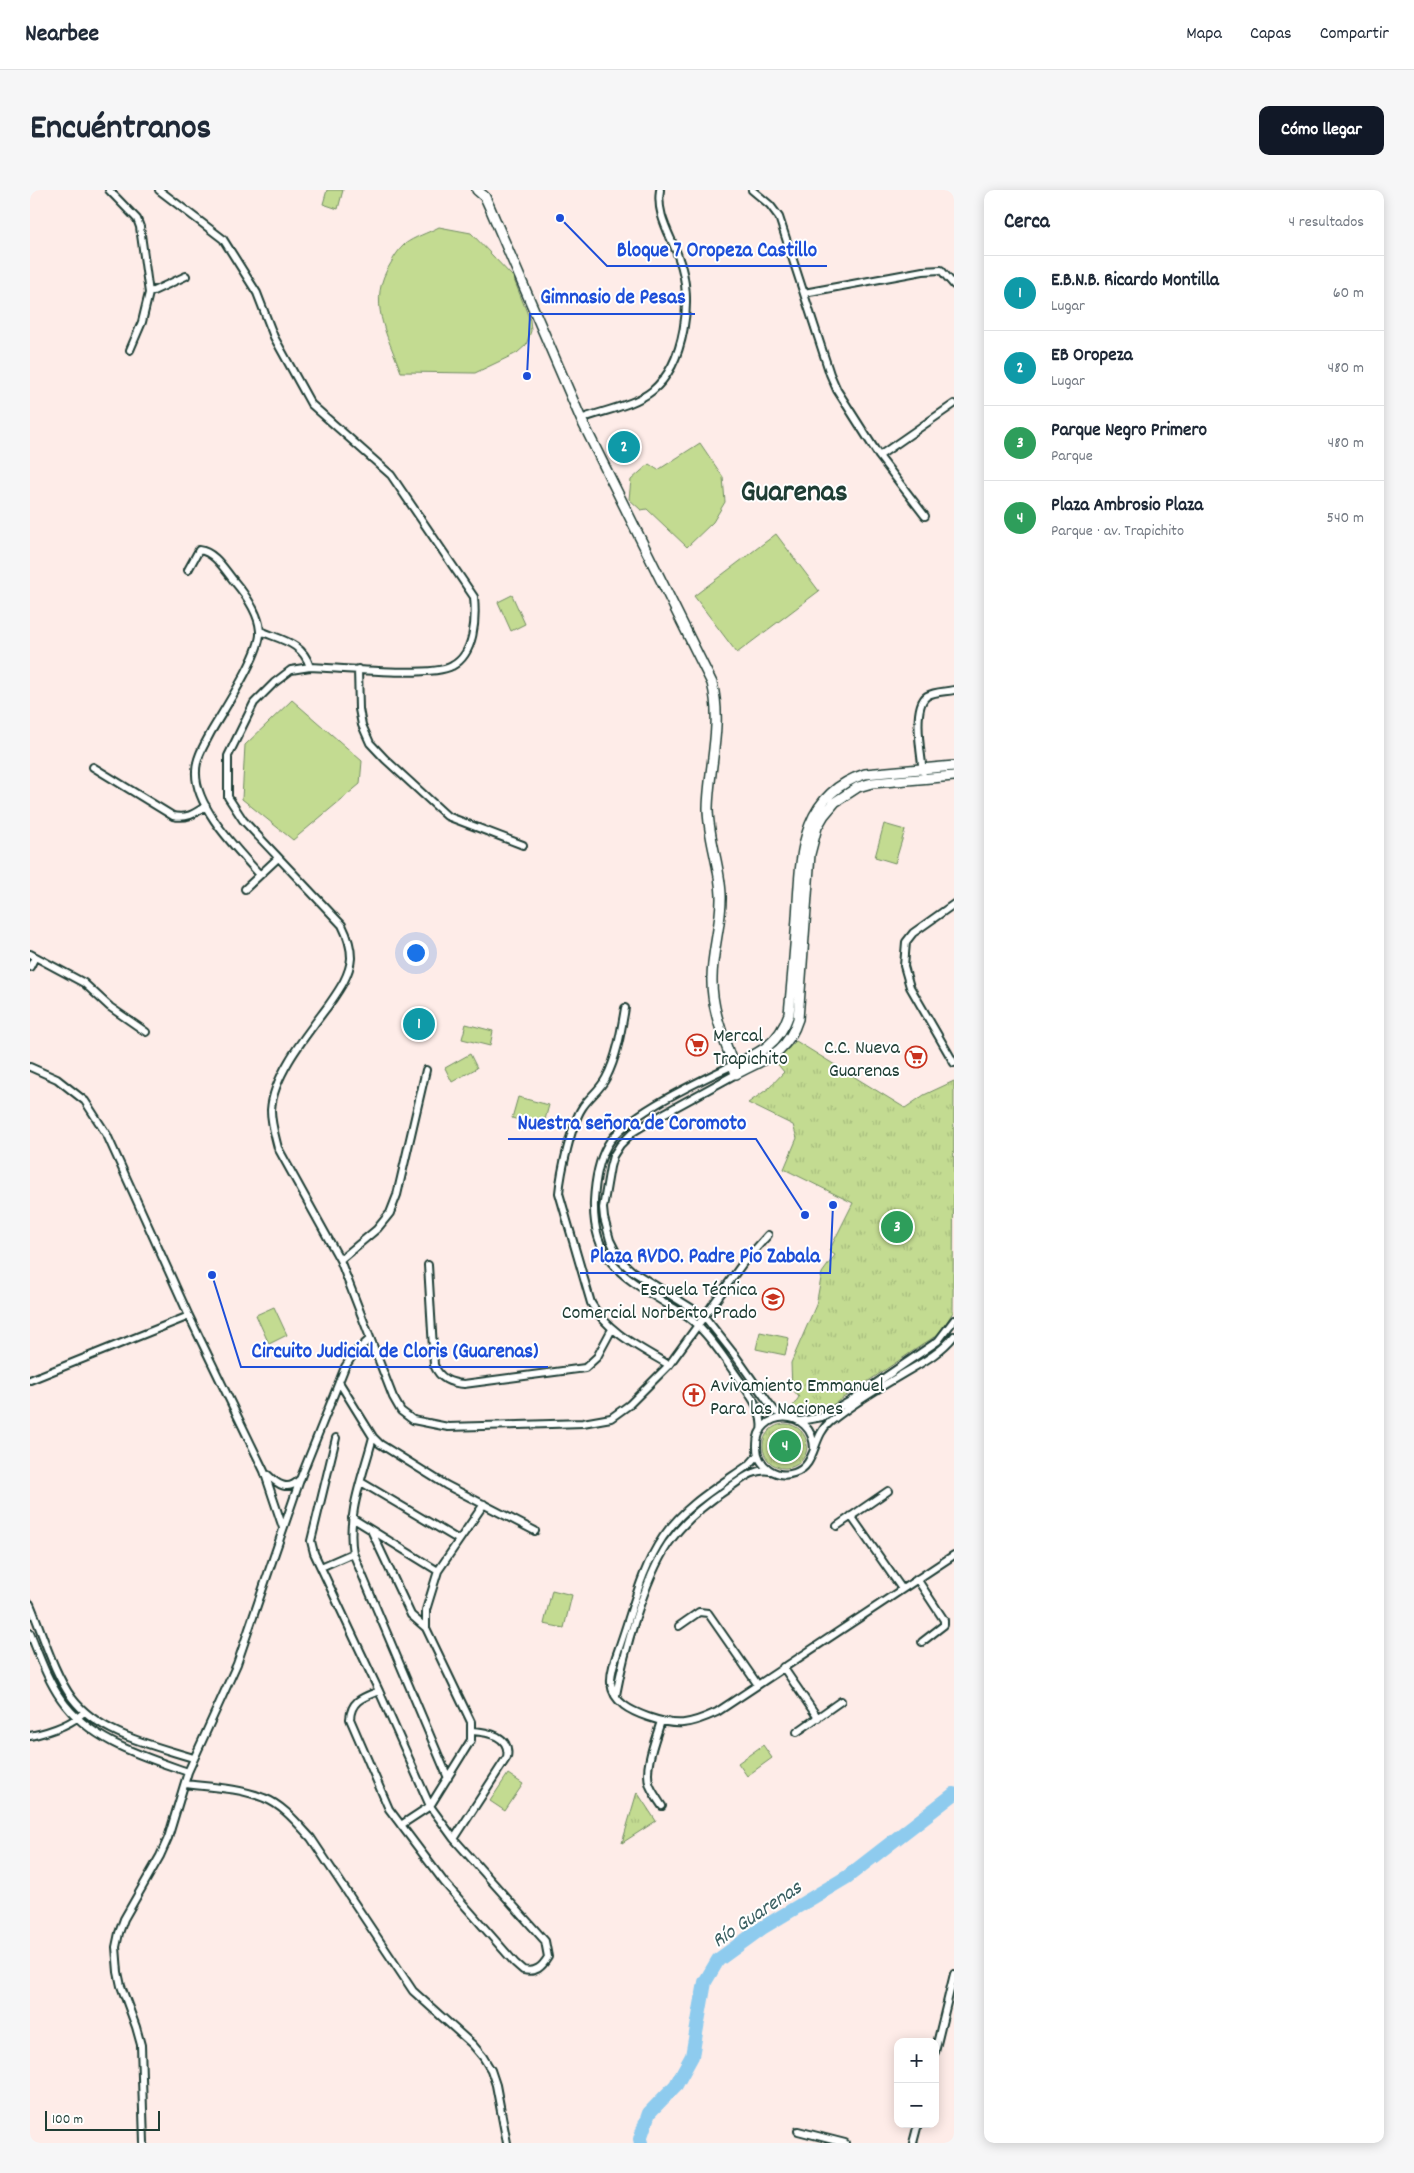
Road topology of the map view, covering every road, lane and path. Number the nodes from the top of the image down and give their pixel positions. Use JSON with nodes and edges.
{"nodes":[{"id":1,"x":109,"y":190,"type":"edge"},
{"id":2,"x":159,"y":190,"type":"edge"},
{"id":3,"x":477,"y":190,"type":"edge"},
{"id":4,"x":660,"y":190,"type":"edge"},
{"id":5,"x":752,"y":190,"type":"edge"},
{"id":6,"x":186,"y":276,"type":"dead end"},
{"id":7,"x":954,"y":285,"type":"edge"},
{"id":8,"x":149,"y":293,"type":"junction"},
{"id":9,"x":804,"y":293,"type":"junction"},
{"id":10,"x":130,"y":350,"type":"dead end"},
{"id":11,"x":954,"y":404,"type":"edge"},
{"id":12,"x":580,"y":419,"type":"junction"},
{"id":13,"x":879,"y":456,"type":"junction"},
{"id":14,"x":925,"y":516,"type":"dead end"},
{"id":15,"x":188,"y":570,"type":"dead end"},
{"id":16,"x":260,"y":631,"type":"junction"},
{"id":17,"x":310,"y":667,"type":"junction"},
{"id":18,"x":358,"y":669,"type":"junction"},
{"id":19,"x":954,"y":690,"type":"edge"},
{"id":20,"x":93,"y":766,"type":"dead end"},
{"id":21,"x":954,"y":766,"type":"edge"},
{"id":22,"x":922,"y":768,"type":"junction"},
{"id":23,"x":954,"y":776,"type":"edge"},
{"id":24,"x":923,"y":778,"type":"junction"},
{"id":25,"x":206,"y":806,"type":"junction"},
{"id":26,"x":524,"y":845,"type":"dead end"},
{"id":27,"x":278,"y":858,"type":"junction"},
{"id":28,"x":260,"y":875,"type":"junction"},
{"id":29,"x":245,"y":889,"type":"dead end"},
{"id":30,"x":954,"y":904,"type":"edge"},
{"id":31,"x":32,"y":955,"type":"edge"},
{"id":32,"x":30,"y":967,"type":"edge"},
{"id":33,"x":625,"y":1008,"type":"dead end"},
{"id":34,"x":146,"y":1032,"type":"dead end"},
{"id":35,"x":953,"y":1061,"type":"edge"},
{"id":36,"x":30,"y":1068,"type":"edge"},
{"id":37,"x":734,"y":1069,"type":"junction"},
{"id":38,"x":426,"y":1070,"type":"dead end"},
{"id":39,"x":768,"y":1235,"type":"dead end"},
{"id":40,"x":340,"y":1260,"type":"junction"},
{"id":41,"x":428,"y":1265,"type":"dead end"},
{"id":42,"x":190,"y":1316,"type":"junction"},
{"id":43,"x":704,"y":1316,"type":"junction"},
{"id":44,"x":954,"y":1320,"type":"edge"},
{"id":45,"x":698,"y":1325,"type":"junction"},
{"id":46,"x":612,"y":1329,"type":"junction"},
{"id":47,"x":954,"y":1336,"type":"edge"},
{"id":48,"x":370,"y":1339,"type":"junction"},
{"id":49,"x":669,"y":1365,"type":"junction"},
{"id":50,"x":30,"y":1380,"type":"edge"},
{"id":51,"x":339,"y":1382,"type":"junction"},
{"id":52,"x":787,"y":1417,"type":"junction"},
{"id":53,"x":800,"y":1421,"type":"junction"},
{"id":54,"x":761,"y":1430,"type":"junction"},
{"id":55,"x":373,"y":1436,"type":"junction"},
{"id":56,"x":336,"y":1438,"type":"dead end"},
{"id":57,"x":814,"y":1449,"type":"junction"},
{"id":58,"x":758,"y":1455,"type":"junction"},
{"id":59,"x":264,"y":1471,"type":"junction"},
{"id":60,"x":771,"y":1471,"type":"junction"},
{"id":61,"x":301,"y":1477,"type":"junction"},
{"id":62,"x":361,"y":1482,"type":"junction"},
{"id":63,"x":888,"y":1492,"type":"dead end"},
{"id":64,"x":484,"y":1504,"type":"junction"},
{"id":65,"x":851,"y":1516,"type":"junction"},
{"id":66,"x":352,"y":1518,"type":"junction"},
{"id":67,"x":837,"y":1526,"type":"dead end"},
{"id":68,"x":284,"y":1528,"type":"junction"},
{"id":69,"x":371,"y":1530,"type":"junction"},
{"id":70,"x":535,"y":1531,"type":"dead end"},
{"id":71,"x":459,"y":1540,"type":"junction"},
{"id":72,"x":353,"y":1552,"type":"junction"},
{"id":73,"x":954,"y":1555,"type":"edge"},
{"id":74,"x":321,"y":1567,"type":"junction"},
{"id":75,"x":438,"y":1571,"type":"junction"},
{"id":76,"x":917,"y":1579,"type":"junction"},
{"id":77,"x":902,"y":1589,"type":"junction"},
{"id":78,"x":30,"y":1604,"type":"edge"},
{"id":79,"x":679,"y":1626,"type":"dead end"},
{"id":80,"x":426,"y":1628,"type":"junction"},
{"id":81,"x":30,"y":1633,"type":"edge"},
{"id":82,"x":922,"y":1642,"type":"dead end"},
{"id":83,"x":784,"y":1667,"type":"junction"},
{"id":84,"x":758,"y":1685,"type":"junction"},
{"id":85,"x":379,"y":1691,"type":"junction"},
{"id":86,"x":616,"y":1696,"type":"junction"},
{"id":87,"x":841,"y":1701,"type":"dead end"},
{"id":88,"x":84,"y":1712,"type":"junction"},
{"id":89,"x":818,"y":1718,"type":"junction"},
{"id":90,"x":77,"y":1719,"type":"junction"},
{"id":91,"x":661,"y":1721,"type":"junction"},
{"id":92,"x":472,"y":1731,"type":"junction"},
{"id":93,"x":797,"y":1732,"type":"dead end"},
{"id":94,"x":30,"y":1736,"type":"edge"},
{"id":95,"x":193,"y":1758,"type":"junction"},
{"id":96,"x":188,"y":1772,"type":"junction"},
{"id":97,"x":448,"y":1778,"type":"junction"},
{"id":98,"x":185,"y":1784,"type":"junction"},
{"id":99,"x":430,"y":1806,"type":"junction"},
{"id":100,"x":662,"y":1806,"type":"dead end"},
{"id":101,"x":401,"y":1825,"type":"junction"},
{"id":102,"x":454,"y":1839,"type":"junction"},
{"id":103,"x":954,"y":1974,"type":"edge"},
{"id":104,"x":938,"y":2038,"type":"edge"},
{"id":105,"x":917,"y":2128,"type":"edge"},
{"id":106,"x":798,"y":2132,"type":"dead end"},
{"id":107,"x":144,"y":2143,"type":"edge"},
{"id":108,"x":507,"y":2143,"type":"edge"},
{"id":109,"x":845,"y":2143,"type":"edge"},
{"id":110,"x":913,"y":2143,"type":"edge"}],
"edges":[{"from":1,"to":8,"type":"street"},
{"from":2,"to":18,"type":"street"},
{"from":3,"to":12,"type":"street"},
{"from":4,"to":12,"type":"street"},
{"from":5,"to":9,"type":"street"},
{"from":6,"to":8,"type":"street"},
{"from":7,"to":9,"type":"street"},
{"from":8,"to":10,"type":"street"},
{"from":9,"to":13,"type":"street"},
{"from":11,"to":13,"type":"street"},
{"from":12,"to":37,"type":"street"},
{"from":13,"to":14,"type":"street"},
{"from":15,"to":16,"type":"street"},
{"from":16,"to":17,"type":"street"},
{"from":16,"to":25,"type":"street"},
{"from":17,"to":18,"type":"street"},
{"from":17,"to":27,"type":"street"},
{"from":18,"to":26,"type":"street"},
{"from":19,"to":22,"type":"street"},
{"from":20,"to":25,"type":"street"},
{"from":21,"to":22,"type":"street"},
{"from":22,"to":24,"type":"street"},
{"from":22,"to":37,"type":"street"},
{"from":23,"to":24,"type":"street"},
{"from":24,"to":37,"type":"street"},
{"from":25,"to":28,"type":"street"},
{"from":27,"to":28,"type":"street"},
{"from":27,"to":40,"type":"street"},
{"from":28,"to":29,"type":"street"},
{"from":30,"to":35,"type":"street"},
{"from":31,"to":32,"type":"street"},
{"from":31,"to":34,"type":"street"},
{"from":33,"to":46,"type":"street"},
{"from":36,"to":42,"type":"street"},
{"from":37,"to":43,"type":"street"},
{"from":37,"to":45,"type":"street"},
{"from":38,"to":40,"type":"street"},
{"from":39,"to":43,"type":"street"},
{"from":40,"to":48,"type":"street"},
{"from":41,"to":46,"type":"street"},
{"from":42,"to":50,"type":"street"},
{"from":42,"to":59,"type":"street"},
{"from":43,"to":45,"type":"street"},
{"from":43,"to":52,"type":"street"},
{"from":44,"to":53,"type":"street"},
{"from":45,"to":49,"type":"street"},
{"from":45,"to":54,"type":"street"},
{"from":46,"to":49,"type":"street"},
{"from":47,"to":57,"type":"street"},
{"from":48,"to":49,"type":"street"},
{"from":48,"to":51,"type":"street"},
{"from":51,"to":55,"type":"street"},
{"from":51,"to":61,"type":"street"},
{"from":52,"to":53,"type":"street"},
{"from":52,"to":54,"type":"street"},
{"from":53,"to":57,"type":"street"},
{"from":54,"to":58,"type":"street"},
{"from":55,"to":62,"type":"street"},
{"from":55,"to":64,"type":"street"},
{"from":56,"to":74,"type":"street"},
{"from":57,"to":60,"type":"street"},
{"from":58,"to":60,"type":"street"},
{"from":58,"to":86,"type":"street"},
{"from":59,"to":61,"type":"street"},
{"from":59,"to":68,"type":"street"},
{"from":60,"to":86,"type":"street"},
{"from":61,"to":68,"type":"street"},
{"from":62,"to":66,"type":"street"},
{"from":62,"to":71,"type":"street"},
{"from":63,"to":65,"type":"street"},
{"from":64,"to":70,"type":"street"},
{"from":64,"to":71,"type":"street"},
{"from":65,"to":67,"type":"street"},
{"from":65,"to":77,"type":"street"},
{"from":66,"to":69,"type":"street"},
{"from":66,"to":72,"type":"street"},
{"from":68,"to":95,"type":"street"},
{"from":69,"to":75,"type":"street"},
{"from":69,"to":80,"type":"street"},
{"from":71,"to":75,"type":"street"},
{"from":72,"to":74,"type":"street"},
{"from":72,"to":97,"type":"street"},
{"from":73,"to":76,"type":"street"},
{"from":74,"to":85,"type":"street"},
{"from":75,"to":80,"type":"street"},
{"from":76,"to":77,"type":"street"},
{"from":76,"to":82,"type":"street"},
{"from":77,"to":83,"type":"street"},
{"from":78,"to":88,"type":"street"},
{"from":79,"to":84,"type":"street"},
{"from":80,"to":92,"type":"street"},
{"from":81,"to":90,"type":"street"},
{"from":83,"to":84,"type":"street"},
{"from":83,"to":89,"type":"street"},
{"from":84,"to":91,"type":"street"},
{"from":85,"to":99,"type":"street"},
{"from":85,"to":101,"type":"street"},
{"from":86,"to":91,"type":"street"},
{"from":87,"to":89,"type":"street"},
{"from":88,"to":90,"type":"street"},
{"from":88,"to":95,"type":"street"},
{"from":89,"to":93,"type":"street"},
{"from":90,"to":94,"type":"street"},
{"from":90,"to":96,"type":"street"},
{"from":91,"to":100,"type":"street"},
{"from":92,"to":97,"type":"street"},
{"from":92,"to":102,"type":"street"},
{"from":95,"to":96,"type":"street"},
{"from":96,"to":98,"type":"street"},
{"from":97,"to":99,"type":"street"},
{"from":98,"to":107,"type":"street"},
{"from":98,"to":108,"type":"street"},
{"from":99,"to":101,"type":"street"},
{"from":99,"to":102,"type":"street"},
{"from":101,"to":102,"type":"street"},
{"from":103,"to":104,"type":"street"},
{"from":105,"to":110,"type":"street"},
{"from":106,"to":109,"type":"street"}]}
